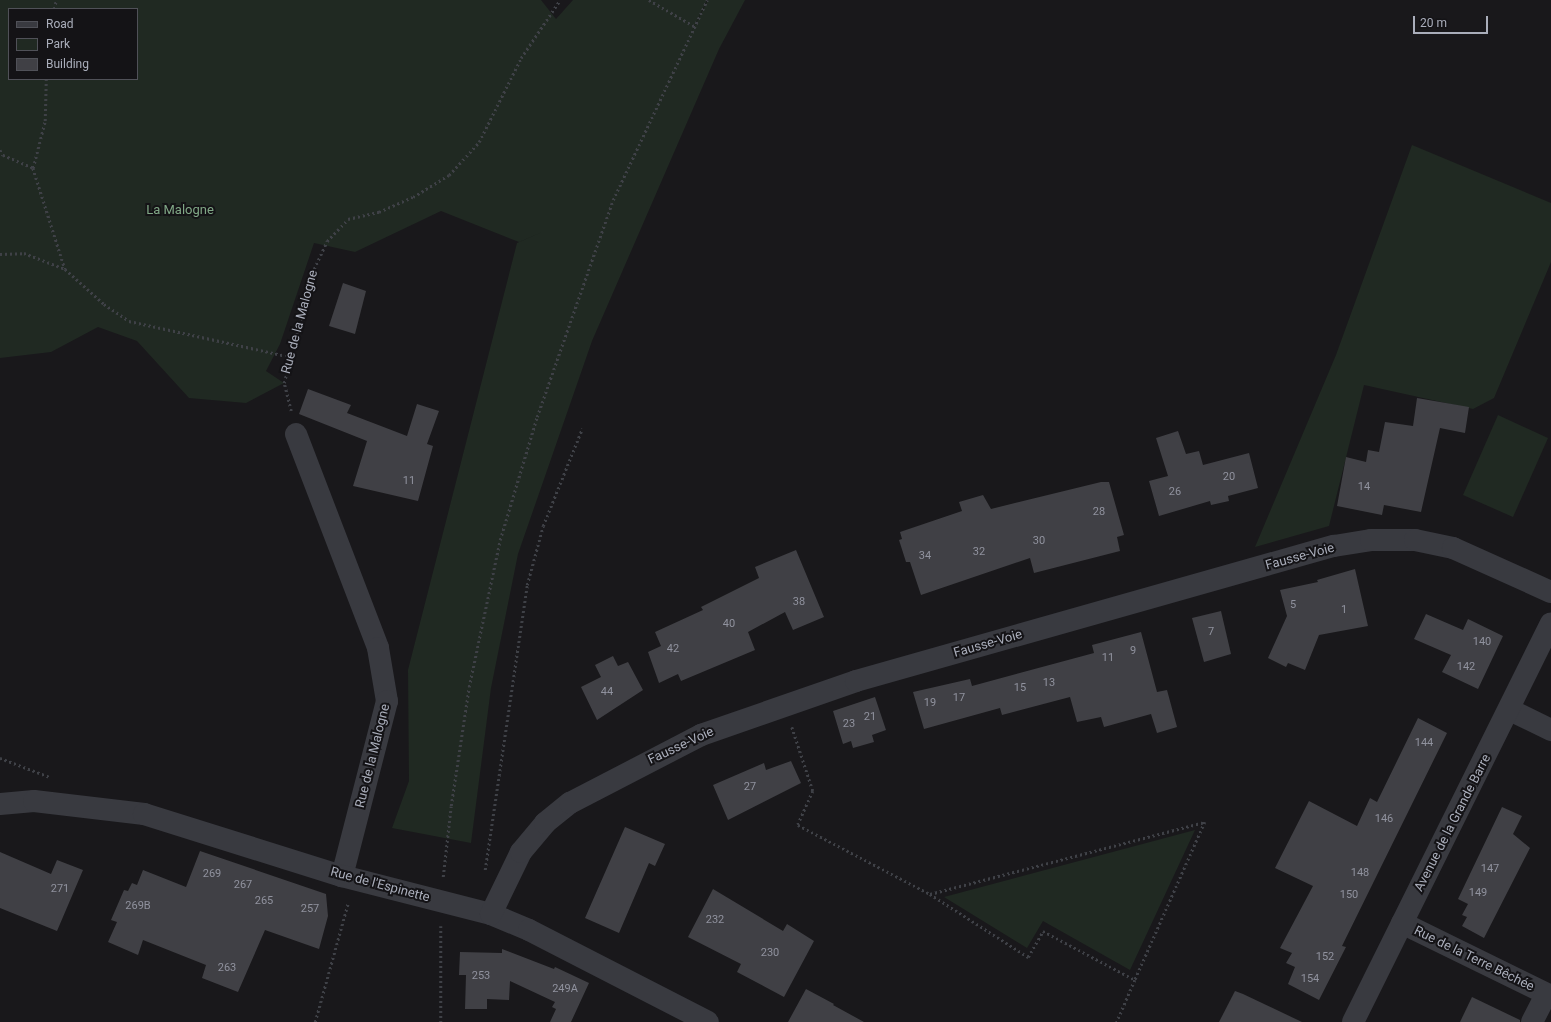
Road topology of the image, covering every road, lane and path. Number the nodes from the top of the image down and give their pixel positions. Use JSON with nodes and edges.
{"nodes":[{"id":1,"x":560,"y":0,"type":"edge"},
{"id":2,"x":649,"y":0,"type":"edge"},
{"id":3,"x":707,"y":0,"type":"edge"},
{"id":4,"x":694,"y":26,"type":"junction"},
{"id":5,"x":46,"y":80,"type":"edge"},
{"id":6,"x":0,"y":150,"type":"edge"},
{"id":7,"x":33,"y":168,"type":"junction"},
{"id":8,"x":0,"y":254,"type":"edge"},
{"id":9,"x":65,"y":269,"type":"junction"},
{"id":10,"x":290,"y":356,"type":"junction"},
{"id":11,"x":582,"y":429,"type":"dead end"},
{"id":12,"x":296,"y":434,"type":"joint"},
{"id":13,"x":1551,"y":592,"type":"edge"},
{"id":14,"x":1551,"y":623,"type":"edge"},
{"id":15,"x":784,"y":704,"type":"junction"},
{"id":16,"x":1510,"y":710,"type":"junction"},
{"id":17,"x":1551,"y":730,"type":"edge"},
{"id":18,"x":0,"y":804,"type":"edge"},
{"id":19,"x":484,"y":872,"type":"dead end"},
{"id":20,"x":348,"y":877,"type":"junction"},
{"id":21,"x":930,"y":894,"type":"junction"},
{"id":22,"x":443,"y":901,"type":"junction"},
{"id":23,"x":491,"y":914,"type":"junction"},
{"id":24,"x":1402,"y":923,"type":"junction"},
{"id":25,"x":1135,"y":980,"type":"junction"},
{"id":26,"x":1549,"y":995,"type":"edge"},
{"id":27,"x":315,"y":1022,"type":"edge"},
{"id":28,"x":441,"y":1022,"type":"edge"},
{"id":29,"x":708,"y":1022,"type":"edge"},
{"id":30,"x":1117,"y":1022,"type":"edge"},
{"id":31,"x":1353,"y":1022,"type":"edge"},
{"id":32,"x":1532,"y":1022,"type":"edge"}],
"edges":[{"from":1,"to":10,"type":"path","name":"Rue de la Malogne"},
{"from":2,"to":4,"type":"path"},
{"from":3,"to":4,"type":"path"},
{"from":4,"to":22,"type":"path"},
{"from":5,"to":7,"type":"path"},
{"from":6,"to":7,"type":"path"},
{"from":7,"to":9,"type":"path"},
{"from":8,"to":9,"type":"path"},
{"from":9,"to":10,"type":"path"},
{"from":10,"to":12,"type":"path","name":"Rue de la Malogne"},
{"from":11,"to":19,"type":"path"},
{"from":12,"to":20,"type":"street","name":"Rue de la Malogne"},
{"from":13,"to":15,"type":"street","name":"Fausse-Voie"},
{"from":14,"to":16,"type":"street","name":"Avenue de la Grande Barre"},
{"from":15,"to":21,"type":"path"},
{"from":15,"to":23,"type":"street","name":"Fausse-Voie"},
{"from":16,"to":17,"type":"street"},
{"from":16,"to":24,"type":"street","name":"Avenue de la Grande Barre"},
{"from":18,"to":20,"type":"street","name":"Rue de l'Espinette"},
{"from":20,"to":22,"type":"street","name":"Rue de l'Espinette"},
{"from":20,"to":27,"type":"path"},
{"from":21,"to":25,"type":"path"},
{"from":21,"to":25,"type":"path"},
{"from":22,"to":23,"type":"street","name":"Rue de l'Espinette"},
{"from":22,"to":28,"type":"path"},
{"from":23,"to":29,"type":"street","name":"Rue de l'Espinette"},
{"from":24,"to":26,"type":"street","name":"Rue de la Terre Bêchée"},
{"from":24,"to":31,"type":"street","name":"Avenue de la Grande Barre"},
{"from":25,"to":30,"type":"path"},
{"from":26,"to":32,"type":"street","name":"Rue de la Terre Bêchée"}]}
